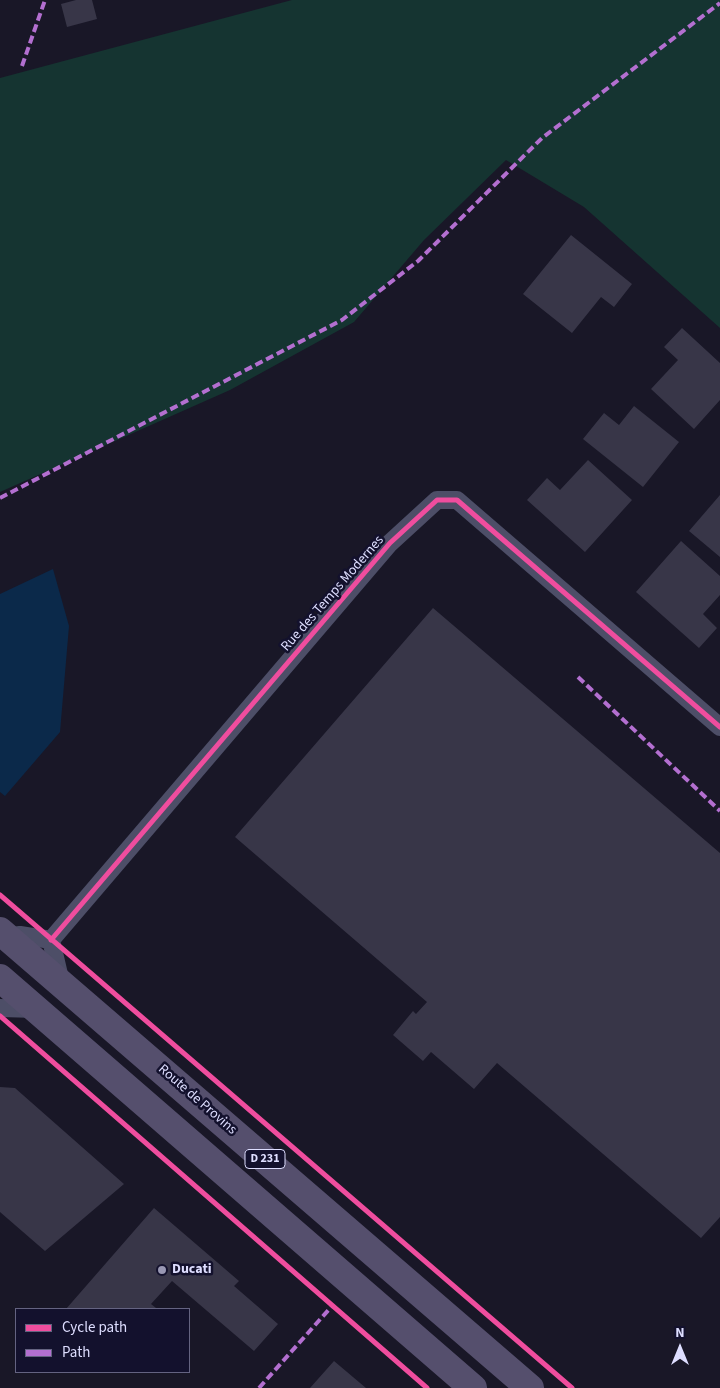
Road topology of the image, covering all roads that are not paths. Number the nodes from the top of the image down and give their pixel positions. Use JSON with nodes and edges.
{"nodes":[{"id":1,"x":720,"y":727,"type":"edge"},
{"id":2,"x":3,"y":934,"type":"edge"},
{"id":3,"x":51,"y":940,"type":"junction"},
{"id":4,"x":0,"y":978,"type":"edge"},
{"id":5,"x":62,"y":983,"type":"junction"},
{"id":6,"x":0,"y":1008,"type":"edge"},
{"id":7,"x":37,"y":1009,"type":"junction"},
{"id":8,"x":473,"y":1388,"type":"edge"},
{"id":9,"x":530,"y":1388,"type":"edge"}],
"edges":[{"from":1,"to":3,"type":"street","name":"Rue des Temps Modernes"},
{"from":2,"to":3,"type":"street"},
{"from":2,"to":5,"type":"main road","name":"Route de Provins","number":"D 231"},
{"from":3,"to":5,"type":"street"},
{"from":4,"to":7,"type":"main road","number":"D 231"},
{"from":5,"to":9,"type":"main road","name":"Route de Provins","number":"D 231"},
{"from":6,"to":7,"type":"street"},
{"from":7,"to":8,"type":"main road","number":"D 231"}]}
